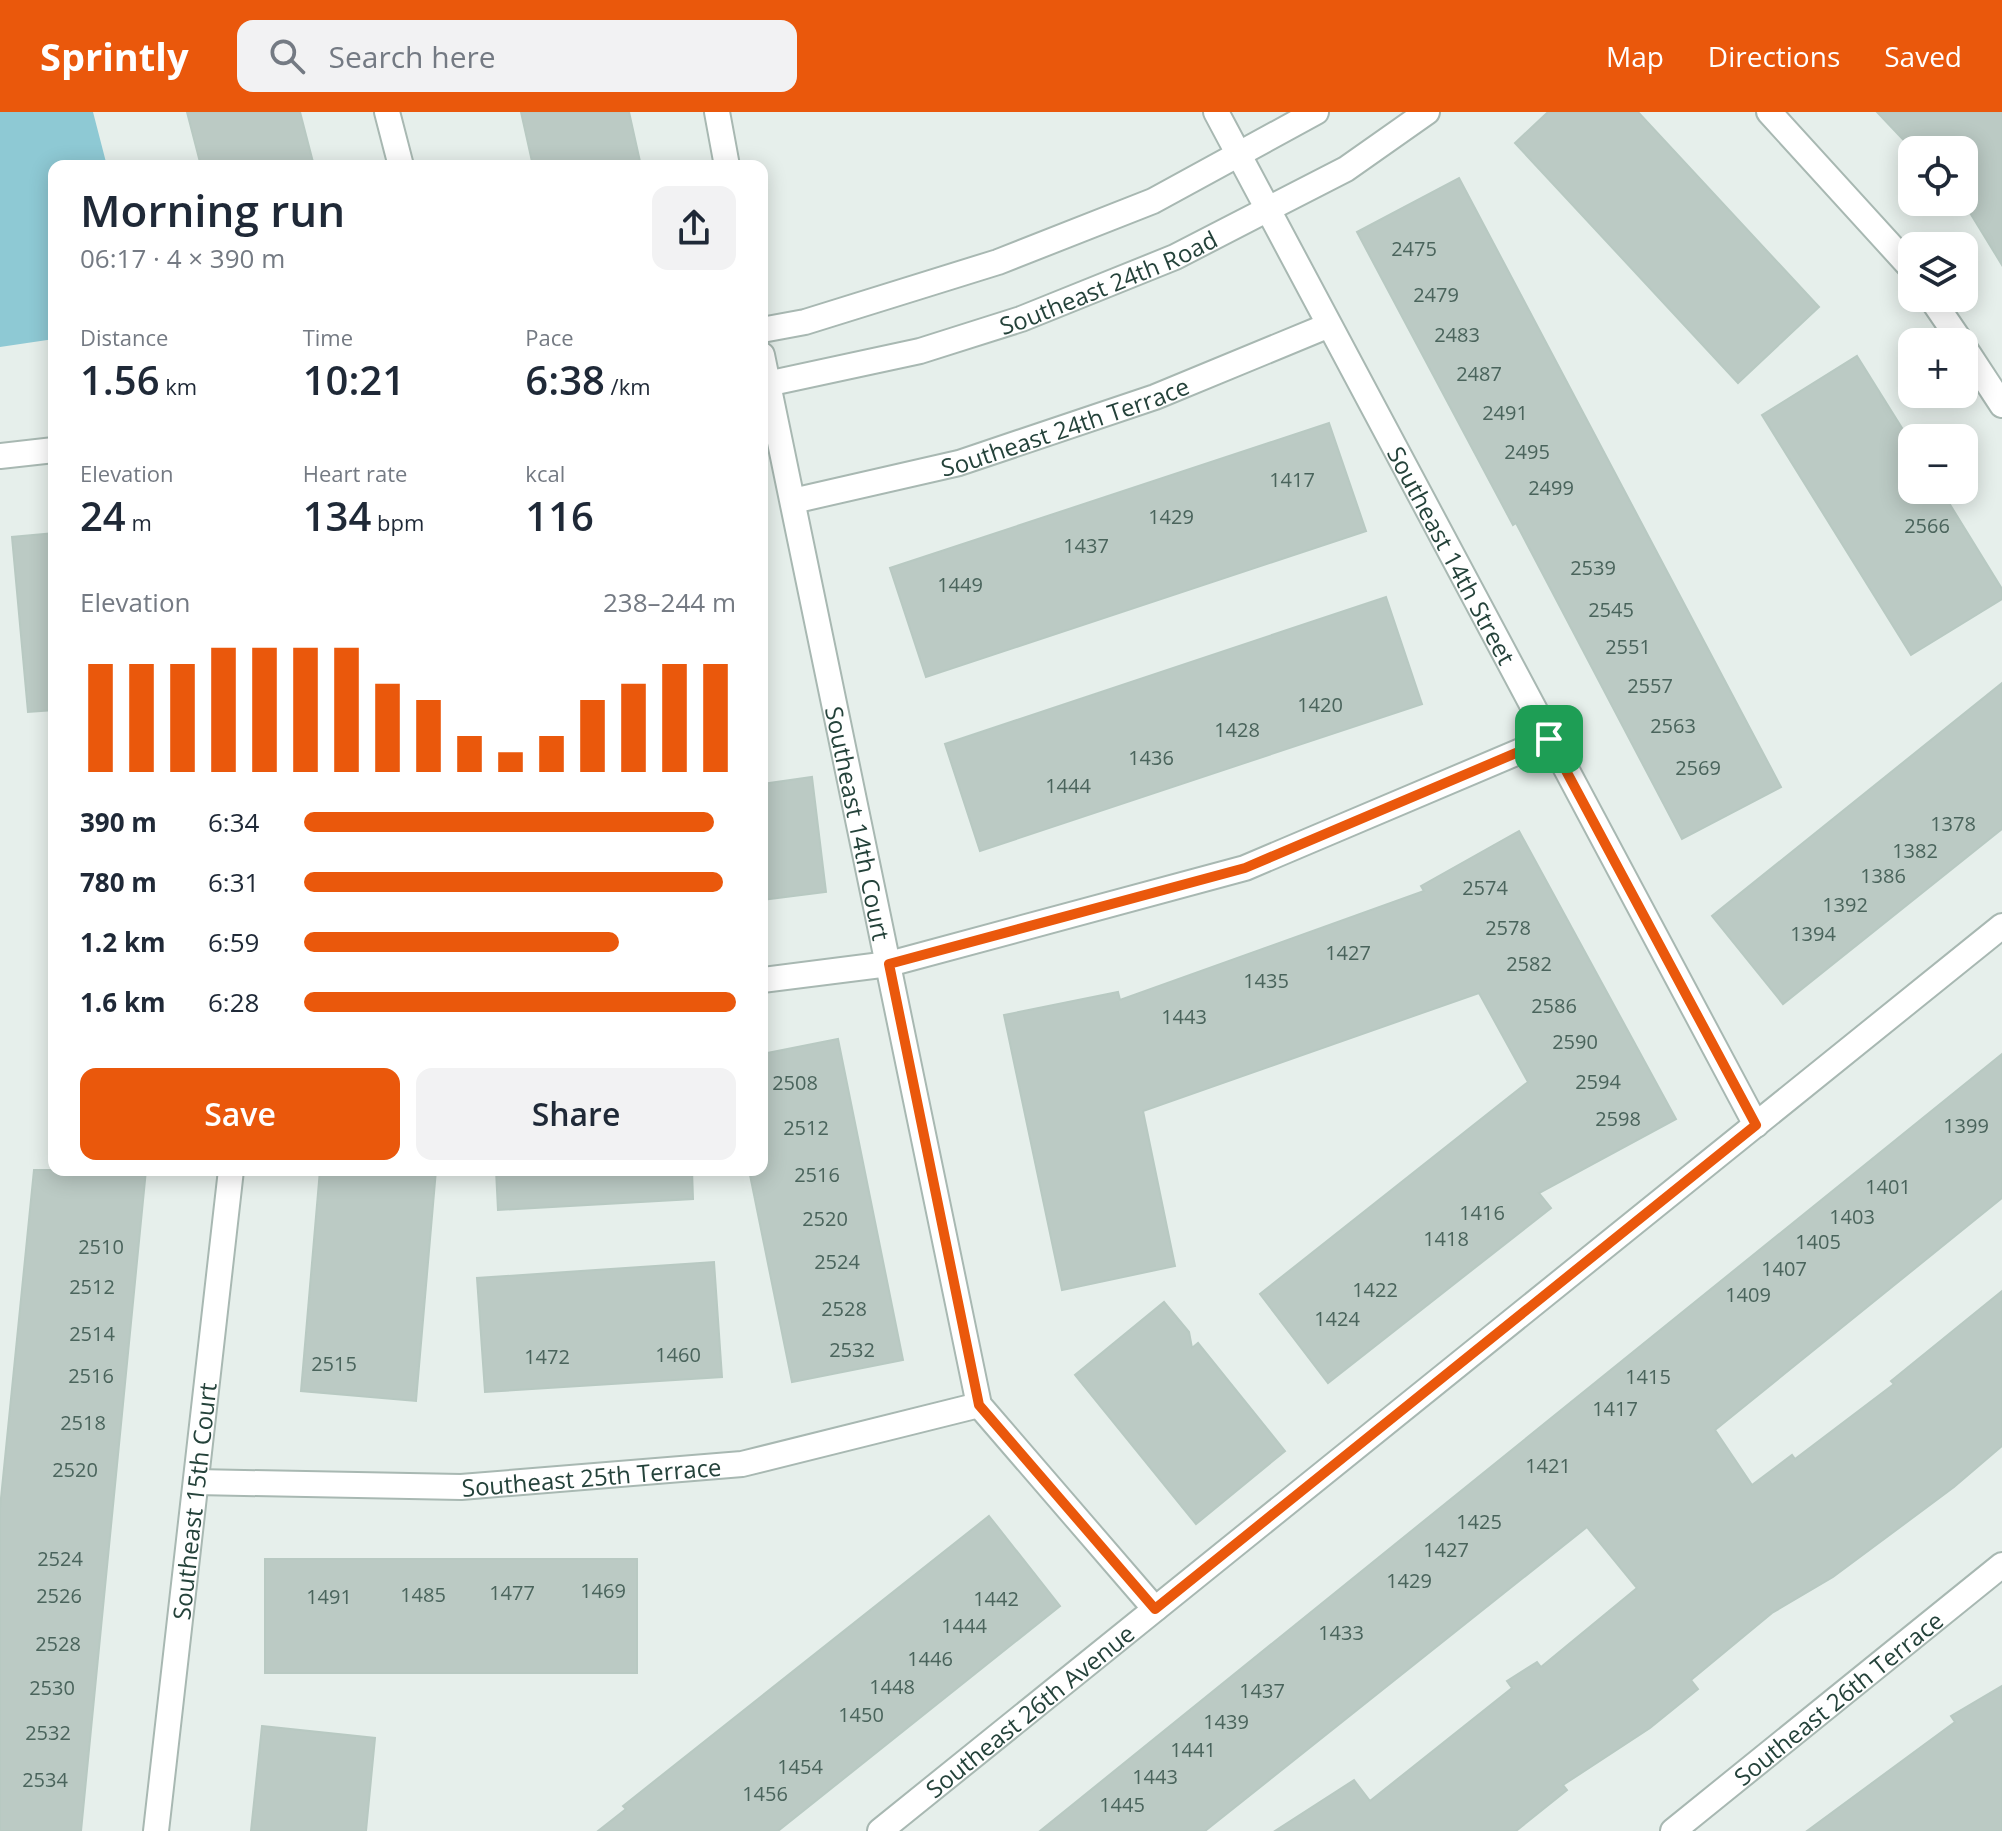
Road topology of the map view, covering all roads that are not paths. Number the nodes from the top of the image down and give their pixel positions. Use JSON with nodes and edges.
{"nodes":[{"id":1,"x":387,"y":112,"type":"edge"},
{"id":2,"x":717,"y":112,"type":"edge"},
{"id":3,"x":1216,"y":112,"type":"edge"},
{"id":4,"x":1316,"y":112,"type":"edge"},
{"id":5,"x":1427,"y":112,"type":"edge"},
{"id":6,"x":1769,"y":112,"type":"edge"},
{"id":7,"x":1239,"y":155,"type":"junction"},
{"id":8,"x":399,"y":160,"type":"edge"},
{"id":9,"x":726,"y":160,"type":"edge"},
{"id":10,"x":1265,"y":210,"type":"junction"},
{"id":11,"x":1898,"y":254,"type":"edge"},
{"id":12,"x":1327,"y":326,"type":"junction"},
{"id":13,"x":768,"y":329,"type":"edge"},
{"id":14,"x":1978,"y":368,"type":"edge"},
{"id":15,"x":768,"y":384,"type":"edge"},
{"id":16,"x":768,"y":393,"type":"edge"},
{"id":17,"x":2002,"y":405,"type":"edge"},
{"id":18,"x":48,"y":451,"type":"edge"},
{"id":19,"x":0,"y":456,"type":"edge"},
{"id":20,"x":793,"y":501,"type":"junction"},
{"id":21,"x":1549,"y":739,"type":"junction"},
{"id":22,"x":2002,"y":926,"type":"edge"},
{"id":23,"x":889,"y":964,"type":"junction"},
{"id":24,"x":768,"y":979,"type":"edge"},
{"id":25,"x":1756,"y":1125,"type":"junction"},
{"id":26,"x":230,"y":1176,"type":"edge"},
{"id":27,"x":979,"y":1405,"type":"junction"},
{"id":28,"x":196,"y":1482,"type":"junction"},
{"id":29,"x":2002,"y":1565,"type":"edge"},
{"id":30,"x":1155,"y":1609,"type":"junction"},
{"id":31,"x":156,"y":1831,"type":"edge"},
{"id":32,"x":880,"y":1831,"type":"edge"},
{"id":33,"x":1673,"y":1831,"type":"edge"}],
"edges":[{"from":1,"to":8,"type":"street"},
{"from":2,"to":9,"type":"street"},
{"from":3,"to":7,"type":"street","name":"Southeast 14th Street"},
{"from":4,"to":7,"type":"street"},
{"from":5,"to":10,"type":"street","name":"Southeast 24th Road"},
{"from":6,"to":11,"type":"street"},
{"from":7,"to":10,"type":"street","name":"Southeast 14th Street"},
{"from":7,"to":13,"type":"street"},
{"from":10,"to":12,"type":"street","name":"Southeast 14th Street"},
{"from":10,"to":15,"type":"street","name":"Southeast 24th Road"},
{"from":12,"to":20,"type":"street","name":"Southeast 24th Terrace"},
{"from":12,"to":21,"type":"street","name":"Southeast 14th Street"},
{"from":14,"to":17,"type":"street"},
{"from":16,"to":20,"type":"street","name":"Southeast 14th Court"},
{"from":18,"to":19,"type":"street"},
{"from":20,"to":23,"type":"street","name":"Southeast 14th Court"},
{"from":21,"to":23,"type":"street"},
{"from":21,"to":25,"type":"street","name":"Southeast 14th Street"},
{"from":22,"to":25,"type":"street","name":"Southeast 26th Avenue"},
{"from":23,"to":24,"type":"street"},
{"from":23,"to":27,"type":"street","name":"Southeast 14th Court"},
{"from":25,"to":30,"type":"street","name":"Southeast 26th Avenue"},
{"from":26,"to":28,"type":"street","name":"Southeast 15th Court"},
{"from":27,"to":28,"type":"street","name":"Southeast 25th Terrace"},
{"from":27,"to":30,"type":"street","name":"Southeast 14th Court"},
{"from":28,"to":31,"type":"street","name":"Southeast 15th Court"},
{"from":29,"to":33,"type":"street","name":"Southeast 26th Terrace"},
{"from":30,"to":32,"type":"street","name":"Southeast 26th Avenue"}]}
